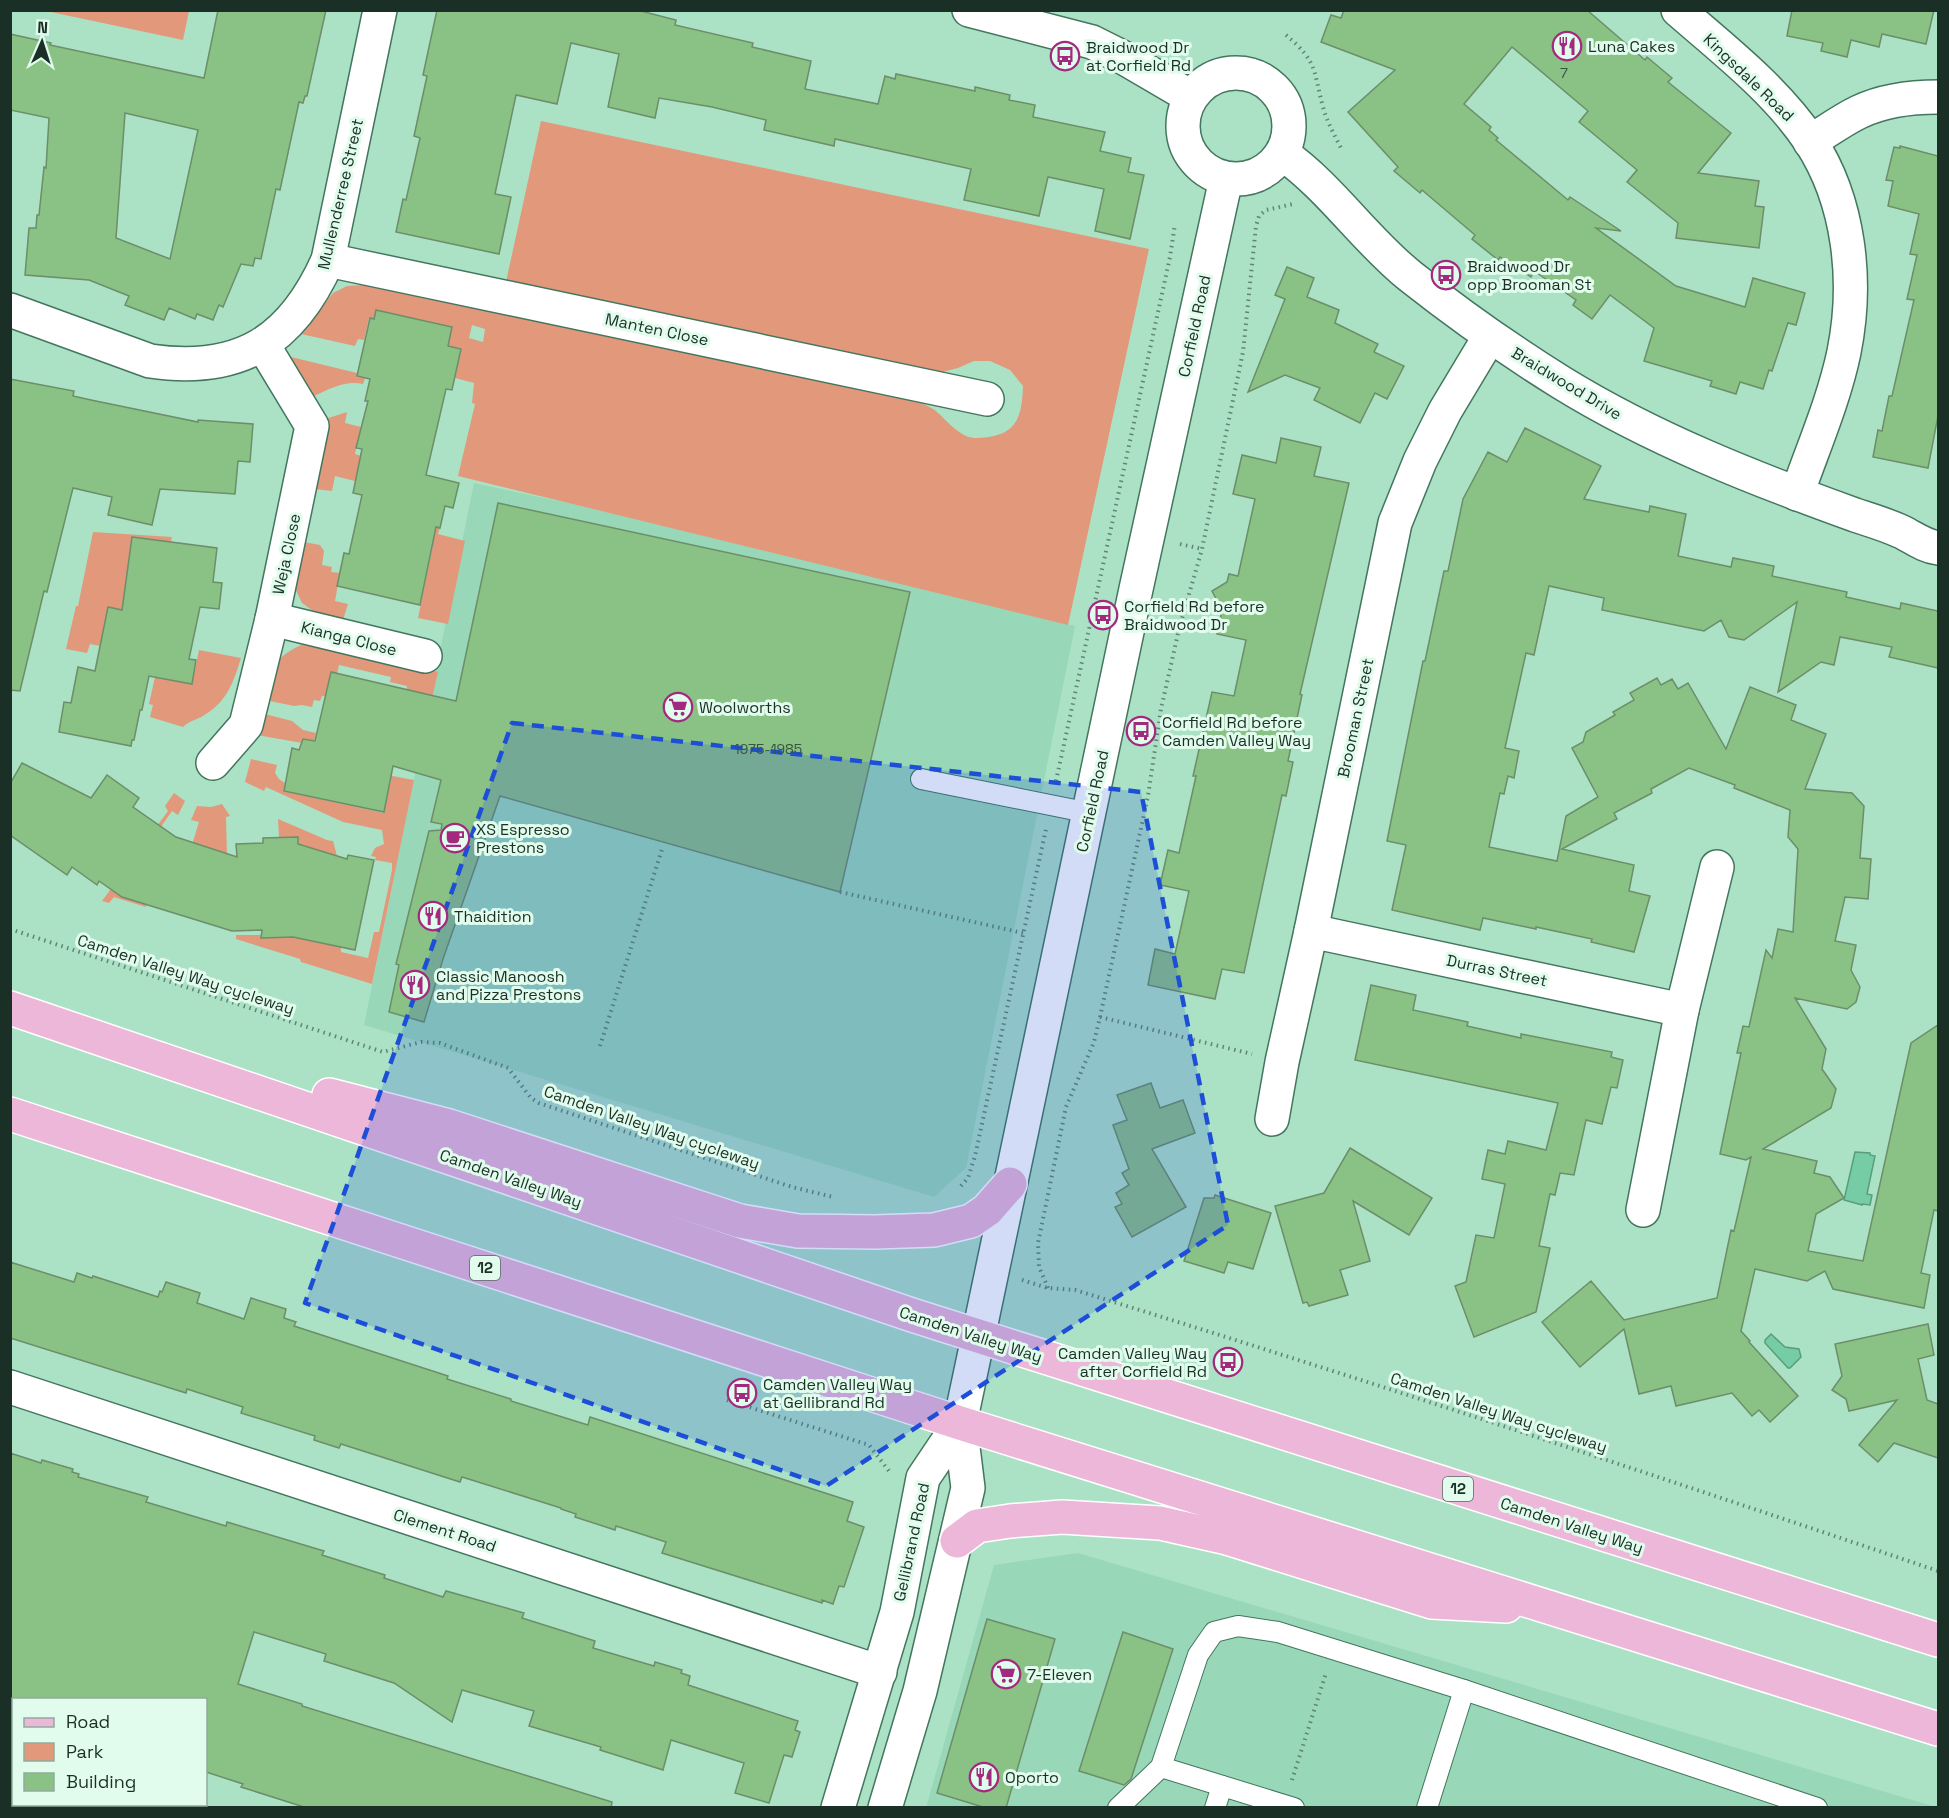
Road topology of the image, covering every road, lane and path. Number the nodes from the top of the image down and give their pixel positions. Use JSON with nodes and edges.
{"nodes":[{"id":1,"x":380,"y":10,"type":"edge"},
{"id":2,"x":969,"y":10,"type":"edge"},
{"id":3,"x":1678,"y":10,"type":"edge"},
{"id":4,"x":1286,"y":35,"type":"dead end"},
{"id":5,"x":1191,"y":97,"type":"junction"},
{"id":6,"x":1938,"y":98,"type":"edge"},
{"id":7,"x":1810,"y":142,"type":"junction"},
{"id":8,"x":1342,"y":150,"type":"dead end"},
{"id":9,"x":1283,"y":154,"type":"junction"},
{"id":10,"x":1226,"y":179,"type":"junction"},
{"id":11,"x":1294,"y":203,"type":"dead end"},
{"id":12,"x":1175,"y":224,"type":"dead end"},
{"id":13,"x":328,"y":260,"type":"junction"},
{"id":14,"x":10,"y":310,"type":"edge"},
{"id":15,"x":1490,"y":336,"type":"junction"},
{"id":16,"x":263,"y":345,"type":"junction"},
{"id":17,"x":987,"y":399,"type":"dead end"},
{"id":18,"x":1797,"y":494,"type":"junction"},
{"id":19,"x":1938,"y":526,"type":"edge"},
{"id":20,"x":1901,"y":531,"type":"junction"},
{"id":21,"x":1938,"y":548,"type":"edge"},
{"id":22,"x":272,"y":619,"type":"junction"},
{"id":23,"x":425,"y":656,"type":"dead end"},
{"id":24,"x":213,"y":763,"type":"dead end"},
{"id":25,"x":921,"y":779,"type":"dead end"},
{"id":26,"x":1051,"y":806,"type":"junction"},
{"id":27,"x":1090,"y":813,"type":"junction"},
{"id":28,"x":663,"y":846,"type":"dead end"},
{"id":29,"x":1717,"y":867,"type":"dead end"},
{"id":30,"x":840,"y":892,"type":"dead end"},
{"id":31,"x":10,"y":929,"type":"edge"},
{"id":32,"x":1311,"y":931,"type":"junction"},
{"id":33,"x":1023,"y":933,"type":"junction"},
{"id":34,"x":10,"y":1008,"type":"edge"},
{"id":35,"x":1682,"y":1010,"type":"junction"},
{"id":36,"x":1100,"y":1017,"type":"junction"},
{"id":37,"x":89,"y":1034,"type":"junction"},
{"id":38,"x":600,"y":1046,"type":"dead end"},
{"id":39,"x":1282,"y":1062,"type":"junction"},
{"id":40,"x":10,"y":1114,"type":"edge"},
{"id":41,"x":1272,"y":1119,"type":"dead end"},
{"id":42,"x":1010,"y":1184,"type":"junction"},
{"id":43,"x":956,"y":1191,"type":"dead end"},
{"id":44,"x":835,"y":1197,"type":"dead end"},
{"id":45,"x":1643,"y":1210,"type":"dead end"},
{"id":46,"x":978,"y":1336,"type":"junction"},
{"id":47,"x":10,"y":1387,"type":"edge"},
{"id":48,"x":727,"y":1400,"type":"dead end"},
{"id":49,"x":960,"y":1423,"type":"junction"},
{"id":50,"x":889,"y":1471,"type":"dead end"},
{"id":51,"x":957,"y":1541,"type":"junction"},
{"id":52,"x":1938,"y":1571,"type":"edge"},
{"id":53,"x":1553,"y":1608,"type":"junction"},
{"id":54,"x":1938,"y":1640,"type":"edge"},
{"id":55,"x":1334,"y":1650,"type":"junction"},
{"id":56,"x":880,"y":1672,"type":"junction"},
{"id":57,"x":1464,"y":1690,"type":"junction"},
{"id":58,"x":1938,"y":1729,"type":"edge"},
{"id":59,"x":1161,"y":1767,"type":"junction"},
{"id":60,"x":1222,"y":1786,"type":"junction"},
{"id":61,"x":1783,"y":1802,"type":"edge"},
{"id":62,"x":1287,"y":1805,"type":"edge"},
{"id":63,"x":838,"y":1808,"type":"edge"},
{"id":64,"x":885,"y":1808,"type":"edge"},
{"id":65,"x":1118,"y":1808,"type":"edge"},
{"id":66,"x":1215,"y":1808,"type":"edge"},
{"id":67,"x":1427,"y":1808,"type":"edge"},
{"id":68,"x":1817,"y":1808,"type":"edge"}],
"edges":[{"from":1,"to":13,"type":"street","name":"Mullenderree Street"},
{"from":2,"to":5,"type":"street"},
{"from":3,"to":7,"type":"street","name":"Kingsdale Road"},
{"from":4,"to":8,"type":"path"},
{"from":5,"to":9,"type":"street"},
{"from":5,"to":10,"type":"street"},
{"from":6,"to":7,"type":"street"},
{"from":7,"to":18,"type":"street","name":"Kingsdale Road"},
{"from":9,"to":10,"type":"street"},
{"from":9,"to":15,"type":"street","name":"Braidwood Drive"},
{"from":10,"to":27,"type":"street","name":"Corfield Road"},
{"from":11,"to":36,"type":"path"},
{"from":12,"to":26,"type":"path"},
{"from":13,"to":16,"type":"street","name":"Mullenderree Street"},
{"from":13,"to":17,"type":"street","name":"Manten Close"},
{"from":14,"to":16,"type":"street","name":"Mullenderree Street"},
{"from":15,"to":18,"type":"street","name":"Braidwood Drive"},
{"from":15,"to":32,"type":"street","name":"Brooman Street"},
{"from":16,"to":22,"type":"street","name":"Weja Close"},
{"from":18,"to":20,"type":"street","name":"Braidwood Drive"},
{"from":19,"to":20,"type":"street","name":"Braidwood Drive"},
{"from":20,"to":21,"type":"street","name":"Braidwood Drive"},
{"from":22,"to":23,"type":"street","name":"Kianga Close"},
{"from":22,"to":24,"type":"street","name":"Weja Close"},
{"from":25,"to":26,"type":"lane"},
{"from":26,"to":27,"type":"lane"},
{"from":26,"to":33,"type":"path"},
{"from":27,"to":42,"type":"street","name":"Corfield Road"},
{"from":28,"to":38,"type":"path"},
{"from":29,"to":35,"type":"street"},
{"from":30,"to":33,"type":"path"},
{"from":31,"to":44,"type":"path","name":"Camden Valley Way cycleway"},
{"from":32,"to":35,"type":"street","name":"Durras Street"},
{"from":32,"to":39,"type":"street","name":"Brooman Street"},
{"from":33,"to":43,"type":"path"},
{"from":34,"to":37,"type":"main road","name":"Camden Valley Way","number":"12"},
{"from":35,"to":45,"type":"street"},
{"from":36,"to":39,"type":"path"},
{"from":36,"to":52,"type":"path","name":"Camden Valley Way cycleway"},
{"from":37,"to":42,"type":"main road"},
{"from":37,"to":46,"type":"main road","name":"Camden Valley Way","number":"12"},
{"from":39,"to":41,"type":"street","name":"Brooman Street"},
{"from":40,"to":49,"type":"main road","number":"12"},
{"from":42,"to":46,"type":"street","name":"Corfield Road"},
{"from":46,"to":49,"type":"street","name":"Corfield Road"},
{"from":46,"to":54,"type":"main road","name":"Camden Valley Way","number":"12"},
{"from":47,"to":56,"type":"street","name":"Clement Road"},
{"from":48,"to":50,"type":"path"},
{"from":49,"to":51,"type":"street"},
{"from":49,"to":53,"type":"main road","number":"12"},
{"from":49,"to":56,"type":"street","name":"Gellibrand Road"},
{"from":51,"to":53,"type":"main road"},
{"from":51,"to":64,"type":"street"},
{"from":53,"to":58,"type":"main road","number":"12"},
{"from":55,"to":57,"type":"lane"},
{"from":55,"to":59,"type":"lane"},
{"from":55,"to":62,"type":"path"},
{"from":56,"to":63,"type":"street","name":"Gellibrand Road"},
{"from":57,"to":61,"type":"lane"},
{"from":57,"to":67,"type":"lane"},
{"from":59,"to":60,"type":"lane"},
{"from":59,"to":65,"type":"lane"},
{"from":60,"to":62,"type":"lane"},
{"from":60,"to":66,"type":"lane"},
{"from":61,"to":68,"type":"lane"}]}
